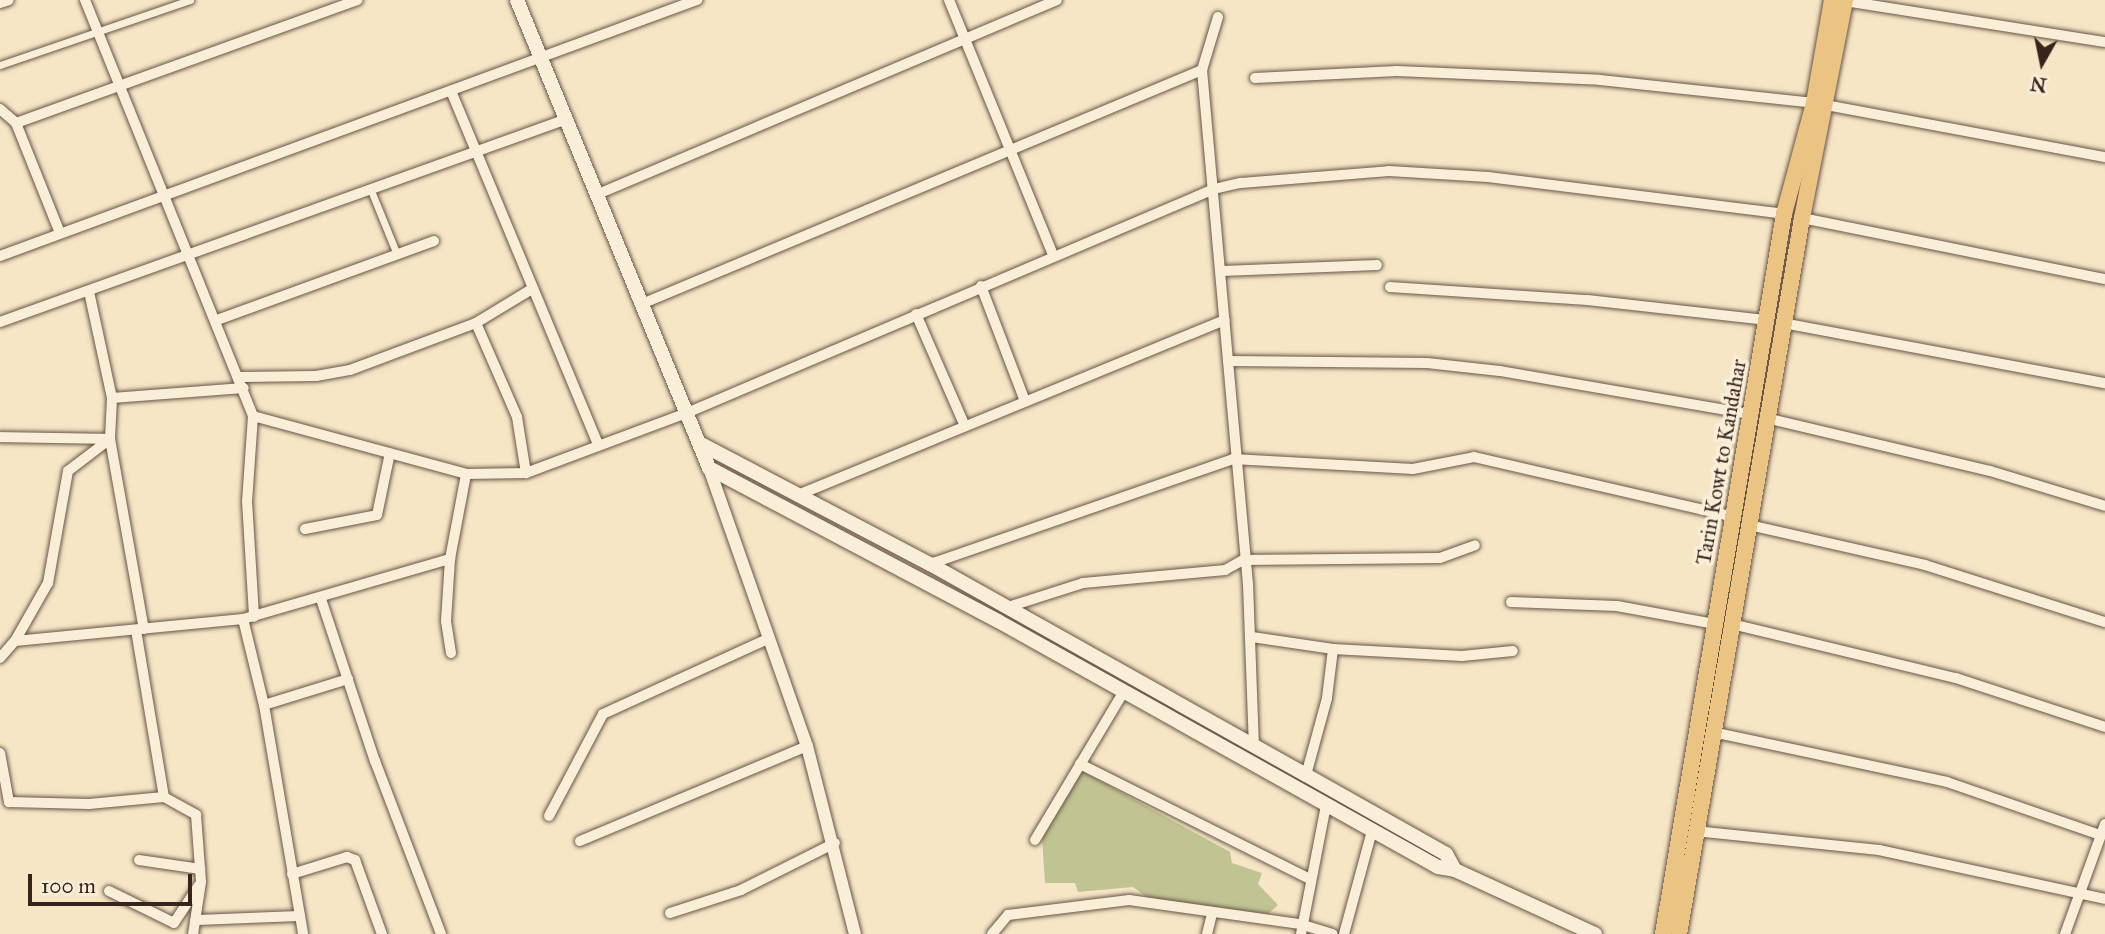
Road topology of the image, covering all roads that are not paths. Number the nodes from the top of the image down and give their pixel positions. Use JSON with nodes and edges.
{"nodes":[{"id":1,"x":9,"y":0,"type":"edge"},
{"id":2,"x":85,"y":0,"type":"edge"},
{"id":3,"x":190,"y":0,"type":"edge"},
{"id":4,"x":517,"y":0,"type":"edge"},
{"id":5,"x":697,"y":0,"type":"edge"},
{"id":6,"x":949,"y":0,"type":"edge"},
{"id":7,"x":1057,"y":0,"type":"edge"},
{"id":8,"x":1841,"y":0,"type":"edge"},
{"id":9,"x":350,"y":1,"type":"edge"},
{"id":10,"x":0,"y":3,"type":"edge"},
{"id":11,"x":1218,"y":17,"type":"dead end"},
{"id":12,"x":98,"y":33,"type":"junction"},
{"id":13,"x":966,"y":40,"type":"junction"},
{"id":14,"x":2105,"y":42,"type":"edge"},
{"id":15,"x":541,"y":58,"type":"junction"},
{"id":16,"x":0,"y":65,"type":"edge"},
{"id":17,"x":1202,"y":70,"type":"junction"},
{"id":18,"x":1255,"y":78,"type":"dead end"},
{"id":19,"x":120,"y":86,"type":"junction"},
{"id":20,"x":451,"y":91,"type":"junction"},
{"id":21,"x":1820,"y":104,"type":"junction"},
{"id":22,"x":0,"y":109,"type":"edge"},
{"id":23,"x":567,"y":119,"type":"junction"},
{"id":24,"x":16,"y":123,"type":"junction"},
{"id":25,"x":475,"y":151,"type":"junction"},
{"id":26,"x":1009,"y":151,"type":"junction"},
{"id":27,"x":2105,"y":158,"type":"edge"},
{"id":28,"x":370,"y":187,"type":"junction"},
{"id":29,"x":1214,"y":189,"type":"junction"},
{"id":30,"x":598,"y":194,"type":"junction"},
{"id":31,"x":166,"y":196,"type":"junction"},
{"id":32,"x":1784,"y":214,"type":"junction"},
{"id":33,"x":1802,"y":218,"type":"junction"},
{"id":34,"x":60,"y":233,"type":"junction"},
{"id":35,"x":433,"y":241,"type":"dead end"},
{"id":36,"x":396,"y":252,"type":"junction"},
{"id":37,"x":190,"y":255,"type":"junction"},
{"id":38,"x":1053,"y":255,"type":"junction"},
{"id":39,"x":0,"y":256,"type":"edge"},
{"id":40,"x":1377,"y":265,"type":"dead end"},
{"id":41,"x":1222,"y":271,"type":"junction"},
{"id":42,"x":2105,"y":279,"type":"edge"},
{"id":43,"x":981,"y":286,"type":"junction"},
{"id":44,"x":1390,"y":287,"type":"dead end"},
{"id":45,"x":532,"y":289,"type":"junction"},
{"id":46,"x":89,"y":292,"type":"junction"},
{"id":47,"x":644,"y":303,"type":"junction"},
{"id":48,"x":916,"y":314,"type":"junction"},
{"id":49,"x":217,"y":320,"type":"junction"},
{"id":50,"x":1225,"y":320,"type":"junction"},
{"id":51,"x":0,"y":322,"type":"edge"},
{"id":52,"x":1775,"y":322,"type":"junction"},
{"id":53,"x":477,"y":323,"type":"junction"},
{"id":54,"x":1228,"y":361,"type":"junction"},
{"id":55,"x":241,"y":377,"type":"junction"},
{"id":56,"x":2105,"y":383,"type":"edge"},
{"id":57,"x":244,"y":388,"type":"junction"},
{"id":58,"x":112,"y":398,"type":"junction"},
{"id":59,"x":1025,"y":401,"type":"junction"},
{"id":60,"x":689,"y":412,"type":"junction"},
{"id":61,"x":1749,"y":414,"type":"junction"},
{"id":62,"x":253,"y":416,"type":"junction"},
{"id":63,"x":1766,"y":418,"type":"junction"},
{"id":64,"x":965,"y":426,"type":"junction"},
{"id":65,"x":0,"y":437,"type":"edge"},
{"id":66,"x":110,"y":439,"type":"junction"},
{"id":67,"x":701,"y":444,"type":"junction"},
{"id":68,"x":598,"y":445,"type":"junction"},
{"id":69,"x":390,"y":453,"type":"junction"},
{"id":70,"x":1233,"y":458,"type":"junction"},
{"id":71,"x":709,"y":468,"type":"junction"},
{"id":72,"x":526,"y":473,"type":"junction"},
{"id":73,"x":466,"y":474,"type":"junction"},
{"id":74,"x":798,"y":495,"type":"junction"},
{"id":75,"x":2105,"y":506,"type":"edge"},
{"id":76,"x":1733,"y":517,"type":"junction"},
{"id":77,"x":1749,"y":525,"type":"junction"},
{"id":78,"x":305,"y":529,"type":"dead end"},
{"id":79,"x":1475,"y":545,"type":"dead end"},
{"id":80,"x":450,"y":559,"type":"junction"},
{"id":81,"x":1243,"y":560,"type":"junction"},
{"id":82,"x":930,"y":564,"type":"junction"},
{"id":83,"x":321,"y":599,"type":"junction"},
{"id":84,"x":1511,"y":602,"type":"dead end"},
{"id":85,"x":1008,"y":607,"type":"junction"},
{"id":86,"x":248,"y":618,"type":"junction"},
{"id":87,"x":2105,"y":621,"type":"edge"},
{"id":88,"x":1715,"y":624,"type":"junction"},
{"id":89,"x":1732,"y":624,"type":"junction"},
{"id":90,"x":140,"y":629,"type":"junction"},
{"id":91,"x":1252,"y":637,"type":"junction"},
{"id":92,"x":770,"y":638,"type":"junction"},
{"id":93,"x":15,"y":641,"type":"junction"},
{"id":94,"x":1333,"y":649,"type":"junction"},
{"id":95,"x":1513,"y":651,"type":"dead end"},
{"id":96,"x":451,"y":653,"type":"dead end"},
{"id":97,"x":0,"y":658,"type":"edge"},
{"id":98,"x":348,"y":679,"type":"junction"},
{"id":99,"x":1124,"y":691,"type":"junction"},
{"id":100,"x":264,"y":705,"type":"junction"},
{"id":101,"x":2105,"y":727,"type":"edge"},
{"id":102,"x":1712,"y":732,"type":"junction"},
{"id":103,"x":807,"y":746,"type":"junction"},
{"id":104,"x":1254,"y":746,"type":"junction"},
{"id":105,"x":0,"y":753,"type":"edge"},
{"id":106,"x":1701,"y":753,"type":"junction"},
{"id":107,"x":1080,"y":764,"type":"junction"},
{"id":108,"x":1307,"y":775,"type":"junction"},
{"id":109,"x":164,"y":797,"type":"junction"},
{"id":110,"x":1326,"y":805,"type":"junction"},
{"id":111,"x":549,"y":816,"type":"dead end"},
{"id":112,"x":2105,"y":824,"type":"edge"},
{"id":113,"x":1372,"y":831,"type":"junction"},
{"id":114,"x":1695,"y":831,"type":"junction"},
{"id":115,"x":2100,"y":835,"type":"junction"},
{"id":116,"x":1035,"y":840,"type":"dead end"},
{"id":117,"x":580,"y":841,"type":"dead end"},
{"id":118,"x":835,"y":843,"type":"junction"},
{"id":119,"x":139,"y":860,"type":"dead end"},
{"id":120,"x":200,"y":869,"type":"junction"},
{"id":121,"x":1455,"y":870,"type":"junction"},
{"id":122,"x":292,"y":874,"type":"junction"},
{"id":123,"x":1310,"y":879,"type":"junction"},
{"id":124,"x":201,"y":882,"type":"junction"},
{"id":125,"x":109,"y":891,"type":"dead end"},
{"id":126,"x":2082,"y":891,"type":"junction"},
{"id":127,"x":2105,"y":899,"type":"edge"},
{"id":128,"x":670,"y":913,"type":"dead end"},
{"id":129,"x":1212,"y":914,"type":"junction"},
{"id":130,"x":300,"y":916,"type":"junction"},
{"id":131,"x":195,"y":920,"type":"junction"},
{"id":132,"x":1301,"y":929,"type":"edge"},
{"id":133,"x":193,"y":934,"type":"edge"},
{"id":134,"x":303,"y":934,"type":"edge"},
{"id":135,"x":382,"y":934,"type":"edge"},
{"id":136,"x":440,"y":934,"type":"edge"},
{"id":137,"x":855,"y":934,"type":"edge"},
{"id":138,"x":992,"y":934,"type":"edge"},
{"id":139,"x":1207,"y":934,"type":"edge"},
{"id":140,"x":1333,"y":934,"type":"edge"},
{"id":141,"x":1344,"y":934,"type":"edge"},
{"id":142,"x":1595,"y":934,"type":"edge"},
{"id":143,"x":1663,"y":934,"type":"edge"},
{"id":144,"x":1679,"y":934,"type":"edge"},
{"id":145,"x":2065,"y":934,"type":"edge"}],
"edges":[{"from":1,"to":10,"type":"street"},
{"from":2,"to":12,"type":"street"},
{"from":3,"to":12,"type":"street"},
{"from":4,"to":15,"type":"main road"},
{"from":5,"to":15,"type":"street"},
{"from":6,"to":13,"type":"street"},
{"from":7,"to":13,"type":"street"},
{"from":8,"to":14,"type":"street"},
{"from":8,"to":21,"type":"main road","name":"Tarin Kowt to Kandahar"},
{"from":9,"to":19,"type":"street"},
{"from":11,"to":17,"type":"street"},
{"from":12,"to":16,"type":"street"},
{"from":12,"to":19,"type":"street"},
{"from":13,"to":26,"type":"street"},
{"from":13,"to":30,"type":"street"},
{"from":15,"to":20,"type":"street"},
{"from":15,"to":23,"type":"main road"},
{"from":17,"to":26,"type":"street"},
{"from":17,"to":29,"type":"street"},
{"from":18,"to":21,"type":"street"},
{"from":19,"to":24,"type":"street"},
{"from":19,"to":31,"type":"street"},
{"from":20,"to":25,"type":"street"},
{"from":20,"to":31,"type":"street"},
{"from":21,"to":27,"type":"street"},
{"from":21,"to":32,"type":"main road","name":"Tarin Kowt to Kandahar"},
{"from":21,"to":33,"type":"main road","name":"Tarin Kowt to Kandahar"},
{"from":22,"to":24,"type":"street"},
{"from":23,"to":25,"type":"street"},
{"from":23,"to":30,"type":"main road"},
{"from":24,"to":34,"type":"street"},
{"from":25,"to":28,"type":"street"},
{"from":25,"to":45,"type":"street"},
{"from":26,"to":38,"type":"street"},
{"from":26,"to":47,"type":"street"},
{"from":28,"to":36,"type":"street"},
{"from":28,"to":37,"type":"street"},
{"from":29,"to":32,"type":"street"},
{"from":29,"to":38,"type":"street"},
{"from":29,"to":41,"type":"street"},
{"from":30,"to":47,"type":"main road"},
{"from":31,"to":34,"type":"street"},
{"from":31,"to":37,"type":"street"},
{"from":32,"to":33,"type":"main road"},
{"from":32,"to":52,"type":"main road","name":"Tarin Kowt to Kandahar"},
{"from":33,"to":42,"type":"street"},
{"from":33,"to":52,"type":"main road","name":"Tarin Kowt to Kandahar"},
{"from":34,"to":39,"type":"street"},
{"from":35,"to":36,"type":"street"},
{"from":36,"to":49,"type":"street"},
{"from":37,"to":46,"type":"street"},
{"from":37,"to":49,"type":"street"},
{"from":38,"to":43,"type":"street"},
{"from":40,"to":41,"type":"street"},
{"from":41,"to":50,"type":"street"},
{"from":43,"to":48,"type":"street"},
{"from":43,"to":59,"type":"street"},
{"from":44,"to":52,"type":"street"},
{"from":45,"to":53,"type":"street"},
{"from":45,"to":68,"type":"street"},
{"from":46,"to":51,"type":"street"},
{"from":46,"to":58,"type":"street"},
{"from":47,"to":60,"type":"main road"},
{"from":48,"to":60,"type":"street"},
{"from":48,"to":64,"type":"street"},
{"from":49,"to":55,"type":"street"},
{"from":50,"to":54,"type":"street"},
{"from":50,"to":59,"type":"street"},
{"from":52,"to":56,"type":"street"},
{"from":52,"to":61,"type":"main road","name":"Tarin Kowt to Kandahar"},
{"from":52,"to":63,"type":"main road","name":"Tarin Kowt to Kandahar"},
{"from":53,"to":55,"type":"street"},
{"from":53,"to":72,"type":"street"},
{"from":54,"to":61,"type":"street"},
{"from":54,"to":70,"type":"street"},
{"from":55,"to":57,"type":"street"},
{"from":57,"to":58,"type":"street"},
{"from":57,"to":62,"type":"street"},
{"from":58,"to":66,"type":"street"},
{"from":59,"to":64,"type":"street"},
{"from":60,"to":67,"type":"main road"},
{"from":60,"to":68,"type":"street"},
{"from":61,"to":76,"type":"main road","name":"Tarin Kowt to Kandahar"},
{"from":62,"to":69,"type":"street"},
{"from":62,"to":86,"type":"street"},
{"from":63,"to":75,"type":"street"},
{"from":63,"to":77,"type":"main road","name":"Tarin Kowt to Kandahar"},
{"from":64,"to":74,"type":"street"},
{"from":65,"to":66,"type":"street"},
{"from":66,"to":90,"type":"street"},
{"from":66,"to":93,"type":"street"},
{"from":67,"to":71,"type":"main road"},
{"from":67,"to":74,"type":"main road"},
{"from":68,"to":72,"type":"street"},
{"from":69,"to":73,"type":"street"},
{"from":69,"to":78,"type":"street"},
{"from":70,"to":76,"type":"street"},
{"from":70,"to":81,"type":"street"},
{"from":70,"to":82,"type":"street"},
{"from":71,"to":92,"type":"street"},
{"from":71,"to":99,"type":"main road"},
{"from":72,"to":73,"type":"street"},
{"from":73,"to":80,"type":"street"},
{"from":74,"to":82,"type":"main road"},
{"from":76,"to":88,"type":"main road","name":"Tarin Kowt to Kandahar"},
{"from":77,"to":87,"type":"street"},
{"from":77,"to":89,"type":"main road","name":"Tarin Kowt to Kandahar"},
{"from":79,"to":81,"type":"street"},
{"from":80,"to":83,"type":"street"},
{"from":80,"to":96,"type":"street"},
{"from":81,"to":85,"type":"street"},
{"from":81,"to":91,"type":"street"},
{"from":82,"to":85,"type":"main road"},
{"from":83,"to":86,"type":"street"},
{"from":83,"to":98,"type":"street"},
{"from":84,"to":88,"type":"street"},
{"from":85,"to":104,"type":"main road"},
{"from":86,"to":90,"type":"street"},
{"from":86,"to":100,"type":"street"},
{"from":88,"to":106,"type":"main road","name":"Tarin Kowt to Kandahar"},
{"from":89,"to":101,"type":"street"},
{"from":89,"to":102,"type":"main road","name":"Tarin Kowt to Kandahar"},
{"from":90,"to":93,"type":"street"},
{"from":90,"to":109,"type":"street"},
{"from":91,"to":94,"type":"street"},
{"from":91,"to":104,"type":"street"},
{"from":92,"to":103,"type":"street"},
{"from":92,"to":111,"type":"street"},
{"from":93,"to":97,"type":"street"},
{"from":94,"to":95,"type":"street"},
{"from":94,"to":108,"type":"street"},
{"from":98,"to":100,"type":"street"},
{"from":98,"to":136,"type":"street"},
{"from":99,"to":107,"type":"street"},
{"from":99,"to":110,"type":"main road"},
{"from":100,"to":122,"type":"street"},
{"from":102,"to":106,"type":"main road","name":"Tarin Kowt to Kandahar"},
{"from":102,"to":115,"type":"street"},
{"from":103,"to":117,"type":"street"},
{"from":103,"to":118,"type":"street"},
{"from":104,"to":108,"type":"main road"},
{"from":105,"to":109,"type":"street"},
{"from":106,"to":114,"type":"main road","name":"Tarin Kowt to Kandahar"},
{"from":106,"to":143,"type":"main road","name":"Tarin Kowt to Kandahar"},
{"from":107,"to":116,"type":"street"},
{"from":107,"to":123,"type":"street"},
{"from":108,"to":121,"type":"main road"},
{"from":109,"to":120,"type":"street"},
{"from":110,"to":113,"type":"main road"},
{"from":110,"to":123,"type":"street"},
{"from":112,"to":115,"type":"street"},
{"from":113,"to":121,"type":"main road"},
{"from":113,"to":141,"type":"street"},
{"from":114,"to":126,"type":"street"},
{"from":114,"to":144,"type":"main road","name":"Tarin Kowt to Kandahar"},
{"from":115,"to":126,"type":"street"},
{"from":118,"to":128,"type":"street"},
{"from":118,"to":137,"type":"street"},
{"from":119,"to":120,"type":"street"},
{"from":120,"to":124,"type":"street"},
{"from":121,"to":142,"type":"main road"},
{"from":122,"to":130,"type":"street"},
{"from":122,"to":135,"type":"street"},
{"from":123,"to":132,"type":"street"},
{"from":124,"to":125,"type":"street"},
{"from":124,"to":131,"type":"street"},
{"from":126,"to":127,"type":"street"},
{"from":126,"to":145,"type":"street"},
{"from":129,"to":132,"type":"street"},
{"from":129,"to":138,"type":"street"},
{"from":129,"to":139,"type":"street"},
{"from":130,"to":131,"type":"street"},
{"from":130,"to":134,"type":"street"},
{"from":131,"to":133,"type":"street"},
{"from":132,"to":140,"type":"street"}]}
